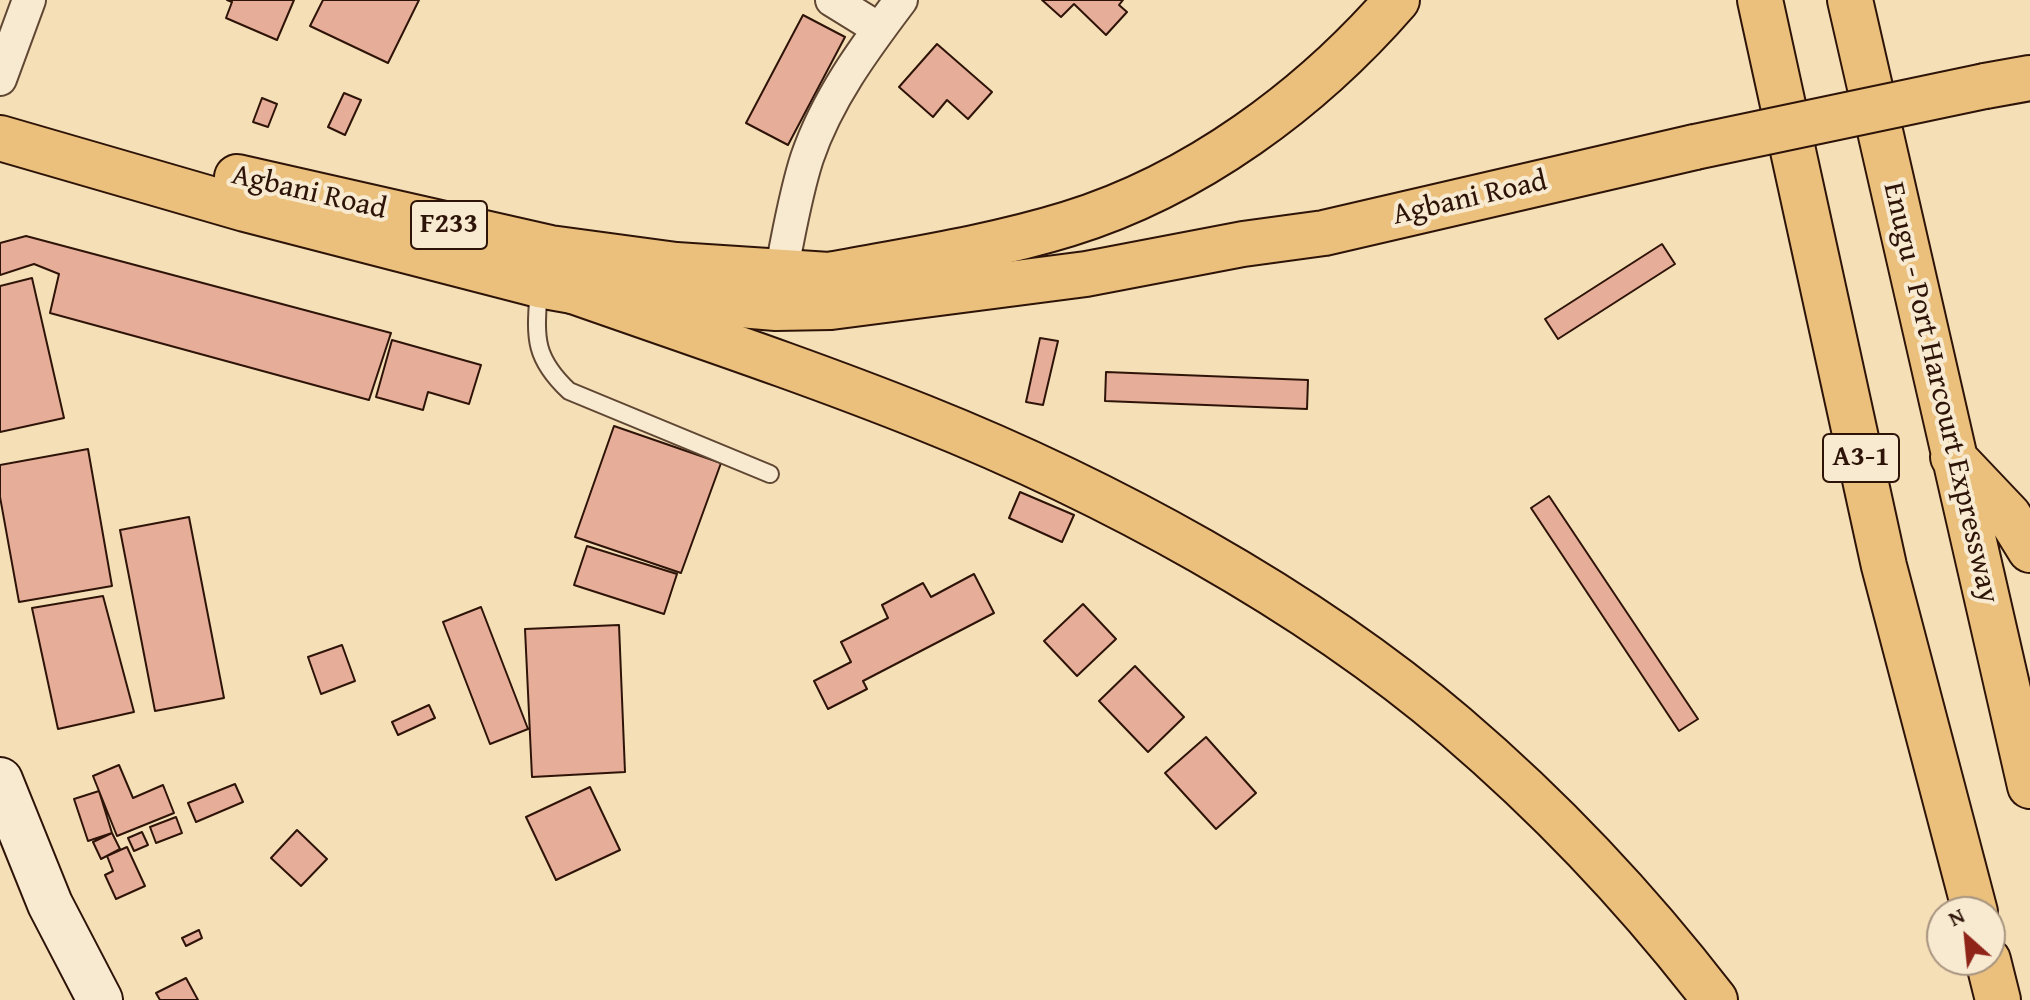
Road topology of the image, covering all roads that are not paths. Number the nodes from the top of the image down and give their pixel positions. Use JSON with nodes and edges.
{"nodes":[{"id":1,"x":29,"y":0,"type":"edge"},
{"id":2,"x":832,"y":0,"type":"edge"},
{"id":3,"x":901,"y":0,"type":"edge"},
{"id":4,"x":1397,"y":0,"type":"edge"},
{"id":5,"x":1760,"y":0,"type":"edge"},
{"id":6,"x":1850,"y":0,"type":"edge"},
{"id":7,"x":879,"y":29,"type":"junction"},
{"id":8,"x":2030,"y":78,"type":"edge"},
{"id":9,"x":0,"y":79,"type":"edge"},
{"id":10,"x":0,"y":111,"type":"edge"},
{"id":11,"x":0,"y":138,"type":"edge"},
{"id":12,"x":550,"y":271,"type":"junction"},
{"id":13,"x":781,"y":272,"type":"junction"},
{"id":14,"x":829,"y":275,"type":"junction"},
{"id":15,"x":906,"y":298,"type":"junction"},
{"id":16,"x":1953,"y":457,"type":"junction"},
{"id":17,"x":770,"y":474,"type":"dead end"},
{"id":18,"x":2030,"y":550,"type":"edge"},
{"id":19,"x":0,"y":780,"type":"edge"},
{"id":20,"x":2030,"y":786,"type":"edge"},
{"id":21,"x":1971,"y":896,"type":"edge"},
{"id":22,"x":1992,"y":976,"type":"edge"},
{"id":23,"x":100,"y":1000,"type":"edge"},
{"id":24,"x":1715,"y":1000,"type":"edge"},
{"id":25,"x":1998,"y":1000,"type":"edge"}],
"edges":[{"from":1,"to":9,"type":"street"},
{"from":2,"to":7,"type":"street"},
{"from":3,"to":7,"type":"street"},
{"from":4,"to":14,"type":"main road"},
{"from":5,"to":21,"type":"main road","number":"A3-1"},
{"from":6,"to":16,"type":"main road","name":"Enugu - Port Harcourt Expressway"},
{"from":7,"to":13,"type":"street"},
{"from":8,"to":15,"type":"main road","name":"Agbani Road","bridge":true},
{"from":10,"to":12,"type":"main road","name":"Agbani Road","number":"F233"},
{"from":11,"to":12,"type":"main road","name":"Agbani Road","number":"F233"},
{"from":12,"to":13,"type":"main road","name":"Agbani Road","number":"F233"},
{"from":12,"to":15,"type":"main road","name":"Agbani Road","number":"F233"},
{"from":12,"to":17,"type":"lane"},
{"from":12,"to":24,"type":"main road"},
{"from":13,"to":14,"type":"main road","name":"Agbani Road","number":"F233"},
{"from":14,"to":15,"type":"main road","name":"Agbani Road","number":"F233"},
{"from":16,"to":18,"type":"main road"},
{"from":16,"to":20,"type":"main road","name":"Enugu - Port Harcourt Expressway"},
{"from":19,"to":23,"type":"street"},
{"from":22,"to":25,"type":"main road"}]}
